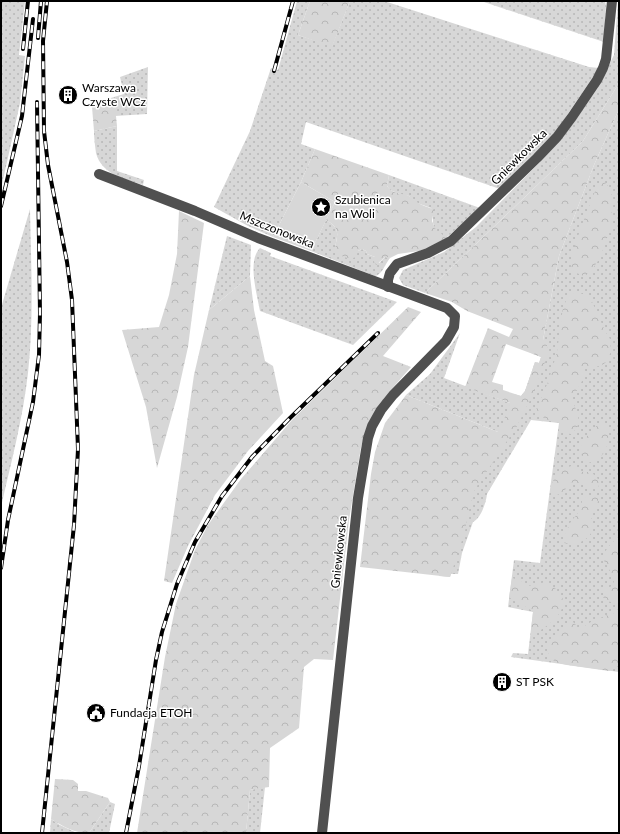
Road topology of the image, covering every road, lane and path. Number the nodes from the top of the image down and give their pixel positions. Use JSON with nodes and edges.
{"nodes":[{"id":1,"x":612,"y":1,"type":"edge"},
{"id":2,"x":99,"y":174,"type":"dead end"},
{"id":3,"x":388,"y":287,"type":"junction"},
{"id":4,"x":447,"y":308,"type":"joint"},
{"id":5,"x":322,"y":833,"type":"edge"}],
"edges":[{"from":1,"to":3,"type":"street","name":"Gniewkowska"},
{"from":2,"to":3,"type":"street","name":"Mszczonowska"},
{"from":3,"to":4,"type":"street","name":"Mszczonowska"},
{"from":4,"to":5,"type":"street","name":"Gniewkowska"}]}
